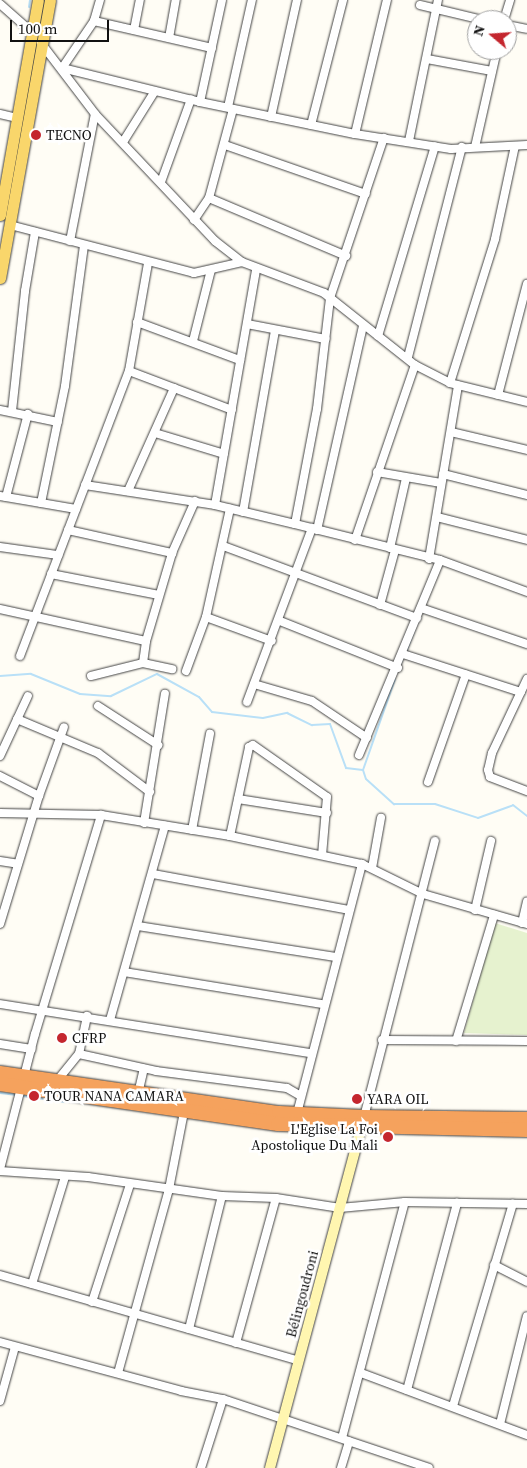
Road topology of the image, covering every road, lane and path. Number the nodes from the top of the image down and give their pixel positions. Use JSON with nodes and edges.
{"nodes":[{"id":1,"x":38,"y":0,"type":"edge"},
{"id":2,"x":50,"y":0,"type":"edge"},
{"id":3,"x":100,"y":0,"type":"edge"},
{"id":4,"x":140,"y":0,"type":"edge"},
{"id":5,"x":176,"y":0,"type":"edge"},
{"id":6,"x":222,"y":0,"type":"edge"},
{"id":7,"x":252,"y":0,"type":"edge"},
{"id":8,"x":297,"y":0,"type":"edge"},
{"id":9,"x":343,"y":0,"type":"edge"},
{"id":10,"x":387,"y":0,"type":"edge"},
{"id":11,"x":438,"y":0,"type":"edge"},
{"id":12,"x":420,"y":5,"type":"dead end"},
{"id":13,"x":1,"y":6,"type":"edge"},
{"id":14,"x":437,"y":10,"type":"junction"},
{"id":15,"x":467,"y":17,"type":"edge"},
{"id":16,"x":94,"y":21,"type":"junction"},
{"id":17,"x":134,"y":30,"type":"junction"},
{"id":18,"x":32,"y":32,"type":"junction"},
{"id":19,"x":169,"y":38,"type":"junction"},
{"id":20,"x":43,"y":44,"type":"junction"},
{"id":21,"x":212,"y":48,"type":"junction"},
{"id":22,"x":427,"y":59,"type":"junction"},
{"id":23,"x":494,"y":60,"type":"edge"},
{"id":24,"x":62,"y":68,"type":"junction"},
{"id":25,"x":492,"y":70,"type":"junction"},
{"id":26,"x":155,"y":91,"type":"junction"},
{"id":27,"x":191,"y":99,"type":"junction"},
{"id":28,"x":200,"y":102,"type":"junction"},
{"id":29,"x":230,"y":108,"type":"junction"},
{"id":30,"x":0,"y":114,"type":"edge"},
{"id":31,"x":95,"y":114,"type":"junction"},
{"id":32,"x":271,"y":117,"type":"junction"},
{"id":33,"x":17,"y":118,"type":"junction"},
{"id":34,"x":311,"y":125,"type":"junction"},
{"id":35,"x":355,"y":134,"type":"junction"},
{"id":36,"x":384,"y":138,"type":"junction"},
{"id":37,"x":409,"y":141,"type":"junction"},
{"id":38,"x":123,"y":142,"type":"junction"},
{"id":39,"x":225,"y":145,"type":"junction"},
{"id":40,"x":527,"y":145,"type":"edge"},
{"id":41,"x":435,"y":146,"type":"junction"},
{"id":42,"x":515,"y":146,"type":"junction"},
{"id":43,"x":462,"y":147,"type":"junction"},
{"id":44,"x":475,"y":147,"type":"junction"},
{"id":45,"x":161,"y":182,"type":"junction"},
{"id":46,"x":366,"y":194,"type":"junction"},
{"id":47,"x":209,"y":198,"type":"junction"},
{"id":48,"x":0,"y":214,"type":"edge"},
{"id":49,"x":194,"y":220,"type":"junction"},
{"id":50,"x":10,"y":225,"type":"junction"},
{"id":51,"x":35,"y":232,"type":"junction"},
{"id":52,"x":70,"y":241,"type":"junction"},
{"id":53,"x":84,"y":245,"type":"junction"},
{"id":54,"x":346,"y":256,"type":"junction"},
{"id":55,"x":242,"y":262,"type":"junction"},
{"id":56,"x":148,"y":263,"type":"junction"},
{"id":57,"x":256,"y":269,"type":"junction"},
{"id":58,"x":211,"y":270,"type":"junction"},
{"id":59,"x":0,"y":278,"type":"edge"},
{"id":60,"x":527,"y":284,"type":"edge"},
{"id":61,"x":330,"y":298,"type":"junction"},
{"id":62,"x":137,"y":322,"type":"junction"},
{"id":63,"x":247,"y":324,"type":"junction"},
{"id":64,"x":363,"y":326,"type":"junction"},
{"id":65,"x":275,"y":331,"type":"junction"},
{"id":66,"x":378,"y":336,"type":"junction"},
{"id":67,"x":326,"y":339,"type":"junction"},
{"id":68,"x":193,"y":341,"type":"junction"},
{"id":69,"x":408,"y":357,"type":"junction"},
{"id":70,"x":240,"y":360,"type":"junction"},
{"id":71,"x":415,"y":365,"type":"junction"},
{"id":72,"x":129,"y":370,"type":"junction"},
{"id":73,"x":454,"y":384,"type":"junction"},
{"id":74,"x":174,"y":388,"type":"junction"},
{"id":75,"x":498,"y":395,"type":"junction"},
{"id":76,"x":527,"y":402,"type":"edge"},
{"id":77,"x":0,"y":410,"type":"edge"},
{"id":78,"x":232,"y":410,"type":"junction"},
{"id":79,"x":12,"y":411,"type":"junction"},
{"id":80,"x":28,"y":414,"type":"junction"},
{"id":81,"x":58,"y":422,"type":"junction"},
{"id":82,"x":451,"y":432,"type":"junction"},
{"id":83,"x":154,"y":433,"type":"junction"},
{"id":84,"x":527,"y":450,"type":"edge"},
{"id":85,"x":224,"y":454,"type":"junction"},
{"id":86,"x":377,"y":472,"type":"junction"},
{"id":87,"x":443,"y":474,"type":"junction"},
{"id":88,"x":406,"y":478,"type":"junction"},
{"id":89,"x":442,"y":483,"type":"junction"},
{"id":90,"x":85,"y":485,"type":"junction"},
{"id":91,"x":128,"y":490,"type":"junction"},
{"id":92,"x":527,"y":495,"type":"edge"},
{"id":93,"x":3,"y":497,"type":"edge"},
{"id":94,"x":195,"y":501,"type":"junction"},
{"id":95,"x":41,"y":503,"type":"junction"},
{"id":96,"x":215,"y":505,"type":"junction"},
{"id":97,"x":76,"y":509,"type":"junction"},
{"id":98,"x":230,"y":509,"type":"junction"},
{"id":99,"x":244,"y":512,"type":"junction"},
{"id":100,"x":437,"y":516,"type":"junction"},
{"id":101,"x":295,"y":524,"type":"junction"},
{"id":102,"x":314,"y":529,"type":"junction"},
{"id":103,"x":68,"y":530,"type":"junction"},
{"id":104,"x":354,"y":540,"type":"junction"},
{"id":105,"x":527,"y":540,"type":"edge"},
{"id":106,"x":223,"y":546,"type":"junction"},
{"id":107,"x":0,"y":547,"type":"edge"},
{"id":108,"x":392,"y":549,"type":"junction"},
{"id":109,"x":172,"y":553,"type":"junction"},
{"id":110,"x":58,"y":555,"type":"junction"},
{"id":111,"x":429,"y":559,"type":"junction"},
{"id":112,"x":440,"y":560,"type":"junction"},
{"id":113,"x":51,"y":574,"type":"junction"},
{"id":114,"x":294,"y":575,"type":"junction"},
{"id":115,"x":527,"y":592,"type":"edge"},
{"id":116,"x":159,"y":595,"type":"junction"},
{"id":117,"x":380,"y":605,"type":"junction"},
{"id":118,"x":421,"y":608,"type":"junction"},
{"id":119,"x":0,"y":609,"type":"edge"},
{"id":120,"x":35,"y":616,"type":"junction"},
{"id":121,"x":206,"y":617,"type":"junction"},
{"id":122,"x":417,"y":618,"type":"junction"},
{"id":123,"x":280,"y":621,"type":"junction"},
{"id":124,"x":146,"y":641,"type":"junction"},
{"id":125,"x":272,"y":642,"type":"junction"},
{"id":126,"x":527,"y":644,"type":"edge"},
{"id":127,"x":403,"y":654,"type":"junction"},
{"id":128,"x":20,"y":656,"type":"dead end"},
{"id":129,"x":143,"y":663,"type":"junction"},
{"id":130,"x":398,"y":668,"type":"junction"},
{"id":131,"x":172,"y":669,"type":"dead end"},
{"id":132,"x":186,"y":671,"type":"dead end"},
{"id":133,"x":466,"y":674,"type":"junction"},
{"id":134,"x":91,"y":676,"type":"dead end"},
{"id":135,"x":527,"y":679,"type":"edge"},
{"id":136,"x":254,"y":684,"type":"junction"},
{"id":137,"x":521,"y":692,"type":"junction"},
{"id":138,"x":165,"y":694,"type":"dead end"},
{"id":139,"x":28,"y":696,"type":"dead end"},
{"id":140,"x":247,"y":702,"type":"dead end"},
{"id":141,"x":98,"y":706,"type":"dead end"},
{"id":142,"x":17,"y":719,"type":"junction"},
{"id":143,"x":64,"y":727,"type":"dead end"},
{"id":144,"x":210,"y":734,"type":"dead end"},
{"id":145,"x":367,"y":738,"type":"junction"},
{"id":146,"x":59,"y":739,"type":"junction"},
{"id":147,"x":158,"y":745,"type":"junction"},
{"id":148,"x":359,"y":755,"type":"dead end"},
{"id":149,"x":0,"y":756,"type":"edge"},
{"id":150,"x":0,"y":776,"type":"edge"},
{"id":151,"x":428,"y":782,"type":"dead end"},
{"id":152,"x":527,"y":791,"type":"edge"},
{"id":153,"x":150,"y":792,"type":"junction"},
{"id":154,"x":39,"y":796,"type":"junction"},
{"id":155,"x":238,"y":799,"type":"junction"},
{"id":156,"x":0,"y":813,"type":"edge"},
{"id":157,"x":326,"y":813,"type":"junction"},
{"id":158,"x":35,"y":814,"type":"junction"},
{"id":159,"x":101,"y":815,"type":"junction"},
{"id":160,"x":381,"y":818,"type":"dead end"},
{"id":161,"x":144,"y":823,"type":"junction"},
{"id":162,"x":165,"y":826,"type":"junction"},
{"id":163,"x":192,"y":830,"type":"junction"},
{"id":164,"x":230,"y":836,"type":"junction"},
{"id":165,"x":435,"y":841,"type":"dead end"},
{"id":166,"x":491,"y":841,"type":"dead end"},
{"id":167,"x":322,"y":855,"type":"junction"},
{"id":168,"x":0,"y":861,"type":"edge"},
{"id":169,"x":18,"y":864,"type":"junction"},
{"id":170,"x":362,"y":864,"type":"junction"},
{"id":171,"x":372,"y":868,"type":"junction"},
{"id":172,"x":153,"y":874,"type":"junction"},
{"id":173,"x":423,"y":894,"type":"junction"},
{"id":174,"x":527,"y":902,"type":"edge"},
{"id":175,"x":350,"y":910,"type":"junction"},
{"id":176,"x":474,"y":910,"type":"junction"},
{"id":177,"x":2,"y":911,"type":"edge"},
{"id":178,"x":494,"y":915,"type":"junction"},
{"id":179,"x":0,"y":924,"type":"edge"},
{"id":180,"x":524,"y":924,"type":"edge"},
{"id":181,"x":138,"y":926,"type":"junction"},
{"id":182,"x":336,"y":957,"type":"junction"},
{"id":183,"x":124,"y":972,"type":"junction"},
{"id":184,"x":0,"y":1004,"type":"edge"},
{"id":185,"x":322,"y":1004,"type":"junction"},
{"id":186,"x":44,"y":1008,"type":"junction"},
{"id":187,"x":87,"y":1016,"type":"junction"},
{"id":188,"x":110,"y":1020,"type":"junction"},
{"id":189,"x":382,"y":1040,"type":"junction"},
{"id":190,"x":456,"y":1041,"type":"junction"},
{"id":191,"x":527,"y":1041,"type":"edge"},
{"id":192,"x":0,"y":1044,"type":"edge"},
{"id":193,"x":32,"y":1049,"type":"junction"},
{"id":194,"x":310,"y":1053,"type":"junction"},
{"id":195,"x":79,"y":1054,"type":"junction"},
{"id":196,"x":144,"y":1069,"type":"junction"},
{"id":197,"x":0,"y":1073,"type":"edge"},
{"id":198,"x":23,"y":1082,"type":"junction"},
{"id":199,"x":56,"y":1082,"type":"junction"},
{"id":200,"x":0,"y":1084,"type":"edge"},
{"id":201,"x":138,"y":1094,"type":"junction"},
{"id":202,"x":299,"y":1095,"type":"junction"},
{"id":203,"x":184,"y":1112,"type":"junction"},
{"id":204,"x":296,"y":1114,"type":"junction"},
{"id":205,"x":527,"y":1118,"type":"edge"},
{"id":206,"x":363,"y":1122,"type":"junction"},
{"id":207,"x":527,"y":1130,"type":"edge"},
{"id":208,"x":0,"y":1170,"type":"edge"},
{"id":209,"x":65,"y":1177,"type":"junction"},
{"id":210,"x":130,"y":1184,"type":"junction"},
{"id":211,"x":169,"y":1189,"type":"junction"},
{"id":212,"x":222,"y":1196,"type":"junction"},
{"id":213,"x":276,"y":1198,"type":"junction"},
{"id":214,"x":405,"y":1202,"type":"junction"},
{"id":215,"x":457,"y":1203,"type":"junction"},
{"id":216,"x":512,"y":1204,"type":"junction"},
{"id":217,"x":527,"y":1204,"type":"edge"},
{"id":218,"x":340,"y":1208,"type":"junction"},
{"id":219,"x":494,"y":1265,"type":"junction"},
{"id":220,"x":0,"y":1275,"type":"edge"},
{"id":221,"x":527,"y":1282,"type":"edge"},
{"id":222,"x":32,"y":1284,"type":"junction"},
{"id":223,"x":92,"y":1302,"type":"junction"},
{"id":224,"x":133,"y":1314,"type":"junction"},
{"id":225,"x":527,"y":1316,"type":"edge"},
{"id":226,"x":188,"y":1329,"type":"junction"},
{"id":227,"x":0,"y":1342,"type":"edge"},
{"id":228,"x":236,"y":1343,"type":"junction"},
{"id":229,"x":15,"y":1347,"type":"junction"},
{"id":230,"x":299,"y":1361,"type":"junction"},
{"id":231,"x":118,"y":1373,"type":"junction"},
{"id":232,"x":361,"y":1373,"type":"junction"},
{"id":233,"x":407,"y":1390,"type":"junction"},
{"id":234,"x":222,"y":1399,"type":"junction"},
{"id":235,"x":0,"y":1401,"type":"edge"},
{"id":236,"x":453,"y":1406,"type":"junction"},
{"id":237,"x":283,"y":1418,"type":"junction"},
{"id":238,"x":500,"y":1424,"type":"junction"},
{"id":239,"x":527,"y":1435,"type":"edge"},
{"id":240,"x":346,"y":1439,"type":"junction"},
{"id":241,"x":405,"y":1459,"type":"junction"},
{"id":242,"x":201,"y":1468,"type":"edge"},
{"id":243,"x":270,"y":1468,"type":"edge"},
{"id":244,"x":342,"y":1468,"type":"edge"},
{"id":245,"x":402,"y":1468,"type":"edge"},
{"id":246,"x":429,"y":1468,"type":"edge"}],
"edges":[{"from":1,"to":18,"type":"main road"},
{"from":2,"to":20,"type":"main road"},
{"from":3,"to":16,"type":"street"},
{"from":4,"to":17,"type":"street"},
{"from":5,"to":19,"type":"street"},
{"from":6,"to":21,"type":"street"},
{"from":7,"to":29,"type":"street"},
{"from":8,"to":32,"type":"street"},
{"from":9,"to":34,"type":"street"},
{"from":10,"to":35,"type":"street"},
{"from":11,"to":14,"type":"street"},
{"from":12,"to":14,"type":"street"},
{"from":13,"to":18,"type":"street"},
{"from":14,"to":15,"type":"street"},
{"from":14,"to":22,"type":"street"},
{"from":16,"to":17,"type":"street"},
{"from":16,"to":24,"type":"street"},
{"from":17,"to":19,"type":"street"},
{"from":18,"to":20,"type":"street"},
{"from":18,"to":33,"type":"main road"},
{"from":19,"to":21,"type":"street"},
{"from":20,"to":24,"type":"street"},
{"from":20,"to":50,"type":"main road"},
{"from":21,"to":28,"type":"street"},
{"from":22,"to":25,"type":"street"},
{"from":22,"to":37,"type":"street"},
{"from":23,"to":25,"type":"street"},
{"from":24,"to":26,"type":"street"},
{"from":24,"to":31,"type":"street"},
{"from":25,"to":44,"type":"street"},
{"from":26,"to":27,"type":"street"},
{"from":26,"to":38,"type":"street"},
{"from":27,"to":28,"type":"street"},
{"from":27,"to":45,"type":"street"},
{"from":28,"to":29,"type":"street"},
{"from":29,"to":32,"type":"street"},
{"from":29,"to":39,"type":"street"},
{"from":30,"to":33,"type":"street"},
{"from":31,"to":38,"type":"street"},
{"from":31,"to":52,"type":"street"},
{"from":32,"to":34,"type":"street"},
{"from":33,"to":48,"type":"main road"},
{"from":34,"to":35,"type":"street"},
{"from":35,"to":36,"type":"street"},
{"from":36,"to":37,"type":"street"},
{"from":36,"to":46,"type":"street"},
{"from":37,"to":41,"type":"street"},
{"from":38,"to":45,"type":"street"},
{"from":39,"to":46,"type":"street"},
{"from":39,"to":47,"type":"street"},
{"from":40,"to":42,"type":"street"},
{"from":41,"to":43,"type":"street"},
{"from":41,"to":66,"type":"street"},
{"from":42,"to":44,"type":"street"},
{"from":42,"to":73,"type":"street"},
{"from":43,"to":44,"type":"street"},
{"from":43,"to":69,"type":"street"},
{"from":45,"to":49,"type":"street"},
{"from":46,"to":54,"type":"street"},
{"from":47,"to":49,"type":"street"},
{"from":47,"to":54,"type":"street"},
{"from":49,"to":55,"type":"street"},
{"from":50,"to":51,"type":"street"},
{"from":50,"to":59,"type":"main road"},
{"from":51,"to":52,"type":"street"},
{"from":51,"to":79,"type":"street"},
{"from":52,"to":53,"type":"street"},
{"from":53,"to":56,"type":"street"},
{"from":53,"to":81,"type":"street"},
{"from":54,"to":61,"type":"street"},
{"from":55,"to":57,"type":"street"},
{"from":55,"to":58,"type":"street"},
{"from":56,"to":58,"type":"street"},
{"from":56,"to":62,"type":"street"},
{"from":57,"to":61,"type":"street"},
{"from":57,"to":63,"type":"street"},
{"from":58,"to":68,"type":"street"},
{"from":60,"to":75,"type":"street"},
{"from":61,"to":64,"type":"street"},
{"from":61,"to":67,"type":"street"},
{"from":62,"to":68,"type":"street"},
{"from":62,"to":72,"type":"street"},
{"from":63,"to":65,"type":"street"},
{"from":63,"to":70,"type":"street"},
{"from":64,"to":66,"type":"street"},
{"from":64,"to":102,"type":"street"},
{"from":65,"to":67,"type":"street"},
{"from":65,"to":99,"type":"street"},
{"from":66,"to":69,"type":"street"},
{"from":67,"to":101,"type":"street"},
{"from":68,"to":70,"type":"street"},
{"from":69,"to":71,"type":"street"},
{"from":70,"to":78,"type":"street"},
{"from":71,"to":73,"type":"street"},
{"from":71,"to":86,"type":"street"},
{"from":72,"to":74,"type":"street"},
{"from":72,"to":90,"type":"street"},
{"from":73,"to":75,"type":"street"},
{"from":73,"to":82,"type":"street"},
{"from":74,"to":78,"type":"street"},
{"from":74,"to":83,"type":"street"},
{"from":74,"to":91,"type":"street"},
{"from":75,"to":76,"type":"street"},
{"from":77,"to":79,"type":"street"},
{"from":78,"to":85,"type":"street"},
{"from":79,"to":80,"type":"street"},
{"from":80,"to":81,"type":"street"},
{"from":80,"to":93,"type":"street"},
{"from":81,"to":95,"type":"street"},
{"from":82,"to":84,"type":"street"},
{"from":82,"to":87,"type":"street"},
{"from":83,"to":85,"type":"street"},
{"from":83,"to":91,"type":"street"},
{"from":85,"to":96,"type":"street"},
{"from":86,"to":88,"type":"street"},
{"from":86,"to":104,"type":"street"},
{"from":87,"to":89,"type":"street"},
{"from":87,"to":92,"type":"street"},
{"from":88,"to":89,"type":"street"},
{"from":88,"to":108,"type":"street"},
{"from":89,"to":100,"type":"street"},
{"from":90,"to":91,"type":"street"},
{"from":90,"to":97,"type":"street"},
{"from":91,"to":94,"type":"street"},
{"from":93,"to":95,"type":"street"},
{"from":94,"to":96,"type":"street"},
{"from":94,"to":109,"type":"street"},
{"from":95,"to":97,"type":"street"},
{"from":96,"to":98,"type":"street"},
{"from":97,"to":103,"type":"street"},
{"from":98,"to":99,"type":"street"},
{"from":98,"to":106,"type":"street"},
{"from":99,"to":101,"type":"street"},
{"from":100,"to":105,"type":"street"},
{"from":100,"to":111,"type":"street"},
{"from":101,"to":102,"type":"street"},
{"from":102,"to":104,"type":"street"},
{"from":102,"to":114,"type":"street"},
{"from":103,"to":109,"type":"street"},
{"from":103,"to":110,"type":"street"},
{"from":104,"to":108,"type":"street"},
{"from":106,"to":114,"type":"street"},
{"from":106,"to":121,"type":"street"},
{"from":107,"to":110,"type":"street"},
{"from":108,"to":111,"type":"street"},
{"from":108,"to":117,"type":"street"},
{"from":109,"to":116,"type":"street"},
{"from":110,"to":113,"type":"street"},
{"from":111,"to":112,"type":"street"},
{"from":112,"to":115,"type":"street"},
{"from":112,"to":118,"type":"street"},
{"from":113,"to":116,"type":"street"},
{"from":113,"to":120,"type":"street"},
{"from":114,"to":117,"type":"street"},
{"from":114,"to":123,"type":"street"},
{"from":116,"to":124,"type":"street"},
{"from":117,"to":122,"type":"street"},
{"from":118,"to":122,"type":"street"},
{"from":118,"to":126,"type":"street"},
{"from":119,"to":120,"type":"street"},
{"from":120,"to":124,"type":"street"},
{"from":120,"to":128,"type":"street"},
{"from":121,"to":125,"type":"street"},
{"from":121,"to":132,"type":"street"},
{"from":122,"to":127,"type":"street"},
{"from":123,"to":125,"type":"street"},
{"from":123,"to":130,"type":"street"},
{"from":124,"to":129,"type":"street"},
{"from":125,"to":136,"type":"street"},
{"from":127,"to":130,"type":"street"},
{"from":127,"to":133,"type":"street"},
{"from":129,"to":131,"type":"street"},
{"from":129,"to":134,"type":"street"},
{"from":130,"to":145,"type":"street"},
{"from":133,"to":137,"type":"street"},
{"from":133,"to":151,"type":"street"},
{"from":135,"to":137,"type":"street"},
{"from":136,"to":140,"type":"street"},
{"from":136,"to":145,"type":"street"},
{"from":137,"to":152,"type":"street"},
{"from":138,"to":147,"type":"street"},
{"from":139,"to":142,"type":"street"},
{"from":141,"to":147,"type":"street"},
{"from":142,"to":146,"type":"street"},
{"from":142,"to":149,"type":"street"},
{"from":143,"to":146,"type":"street"},
{"from":144,"to":163,"type":"street"},
{"from":145,"to":148,"type":"street"},
{"from":146,"to":153,"type":"street"},
{"from":146,"to":154,"type":"street"},
{"from":147,"to":153,"type":"street"},
{"from":150,"to":154,"type":"street"},
{"from":153,"to":161,"type":"street"},
{"from":154,"to":158,"type":"street"},
{"from":155,"to":157,"type":"street"},
{"from":155,"to":157,"type":"street"},
{"from":155,"to":164,"type":"street"},
{"from":156,"to":158,"type":"street"},
{"from":157,"to":167,"type":"street"},
{"from":158,"to":159,"type":"street"},
{"from":158,"to":169,"type":"street"},
{"from":159,"to":161,"type":"street"},
{"from":159,"to":186,"type":"street"},
{"from":160,"to":171,"type":"street"},
{"from":161,"to":162,"type":"street"},
{"from":162,"to":163,"type":"street"},
{"from":162,"to":172,"type":"street"},
{"from":163,"to":164,"type":"street"},
{"from":164,"to":167,"type":"street"},
{"from":165,"to":173,"type":"street"},
{"from":166,"to":176,"type":"street"},
{"from":167,"to":170,"type":"street"},
{"from":168,"to":169,"type":"street"},
{"from":169,"to":177,"type":"street"},
{"from":170,"to":171,"type":"street"},
{"from":170,"to":175,"type":"street"},
{"from":171,"to":173,"type":"street"},
{"from":172,"to":175,"type":"street"},
{"from":172,"to":181,"type":"street"},
{"from":173,"to":176,"type":"street"},
{"from":173,"to":189,"type":"street"},
{"from":174,"to":180,"type":"street"},
{"from":175,"to":182,"type":"street"},
{"from":176,"to":178,"type":"street"},
{"from":177,"to":179,"type":"street"},
{"from":178,"to":180,"type":"street"},
{"from":178,"to":190,"type":"street"},
{"from":181,"to":182,"type":"street"},
{"from":181,"to":183,"type":"street"},
{"from":182,"to":185,"type":"street"},
{"from":183,"to":185,"type":"street"},
{"from":183,"to":188,"type":"street"},
{"from":184,"to":186,"type":"street"},
{"from":185,"to":194,"type":"street"},
{"from":186,"to":187,"type":"street"},
{"from":186,"to":193,"type":"street"},
{"from":187,"to":188,"type":"street"},
{"from":187,"to":195,"type":"street"},
{"from":188,"to":194,"type":"street"},
{"from":189,"to":190,"type":"street"},
{"from":189,"to":206,"type":"street"},
{"from":190,"to":191,"type":"street"},
{"from":192,"to":193,"type":"street"},
{"from":193,"to":198,"type":"street"},
{"from":194,"to":202,"type":"street"},
{"from":195,"to":196,"type":"street"},
{"from":195,"to":199,"type":"street"},
{"from":196,"to":201,"type":"street"},
{"from":196,"to":202,"type":"street"},
{"from":197,"to":198,"type":"highway"},
{"from":198,"to":199,"type":"highway"},
{"from":198,"to":200,"type":"highway"},
{"from":198,"to":203,"type":"highway"},
{"from":198,"to":208,"type":"street"},
{"from":199,"to":201,"type":"highway"},
{"from":201,"to":204,"type":"highway"},
{"from":202,"to":204,"type":"street"},
{"from":203,"to":206,"type":"highway"},
{"from":203,"to":211,"type":"street"},
{"from":204,"to":206,"type":"highway"},
{"from":205,"to":206,"type":"highway"},
{"from":206,"to":207,"type":"highway"},
{"from":206,"to":218,"type":"street","name":"Bélingoudroni"},
{"from":208,"to":209,"type":"street"},
{"from":209,"to":210,"type":"street"},
{"from":209,"to":222,"type":"street"},
{"from":210,"to":211,"type":"street"},
{"from":210,"to":223,"type":"street"},
{"from":211,"to":212,"type":"street"},
{"from":211,"to":224,"type":"street"},
{"from":212,"to":213,"type":"street"},
{"from":212,"to":226,"type":"street"},
{"from":213,"to":218,"type":"street"},
{"from":213,"to":228,"type":"street"},
{"from":214,"to":215,"type":"street"},
{"from":214,"to":218,"type":"street"},
{"from":214,"to":232,"type":"street"},
{"from":215,"to":216,"type":"street"},
{"from":215,"to":233,"type":"street"},
{"from":216,"to":217,"type":"street"},
{"from":216,"to":219,"type":"street"},
{"from":218,"to":230,"type":"street","name":"Bélingoudroni"},
{"from":219,"to":221,"type":"street"},
{"from":219,"to":236,"type":"street"},
{"from":220,"to":222,"type":"street"},
{"from":222,"to":223,"type":"street"},
{"from":223,"to":224,"type":"street"},
{"from":224,"to":226,"type":"street"},
{"from":224,"to":231,"type":"street"},
{"from":225,"to":238,"type":"street"},
{"from":226,"to":228,"type":"street"},
{"from":227,"to":229,"type":"street"},
{"from":228,"to":230,"type":"street"},
{"from":229,"to":231,"type":"street"},
{"from":229,"to":235,"type":"street"},
{"from":230,"to":237,"type":"street","name":"Bélingoudroni"},
{"from":231,"to":234,"type":"street"},
{"from":232,"to":233,"type":"street"},
{"from":232,"to":240,"type":"street"},
{"from":233,"to":236,"type":"street"},
{"from":234,"to":237,"type":"street"},
{"from":234,"to":242,"type":"street"},
{"from":236,"to":238,"type":"street"},
{"from":237,"to":240,"type":"street"},
{"from":237,"to":243,"type":"street","name":"Bélingoudroni"},
{"from":238,"to":239,"type":"street"},
{"from":240,"to":241,"type":"street"},
{"from":240,"to":244,"type":"street"},
{"from":241,"to":245,"type":"street"},
{"from":241,"to":246,"type":"street"}]}
